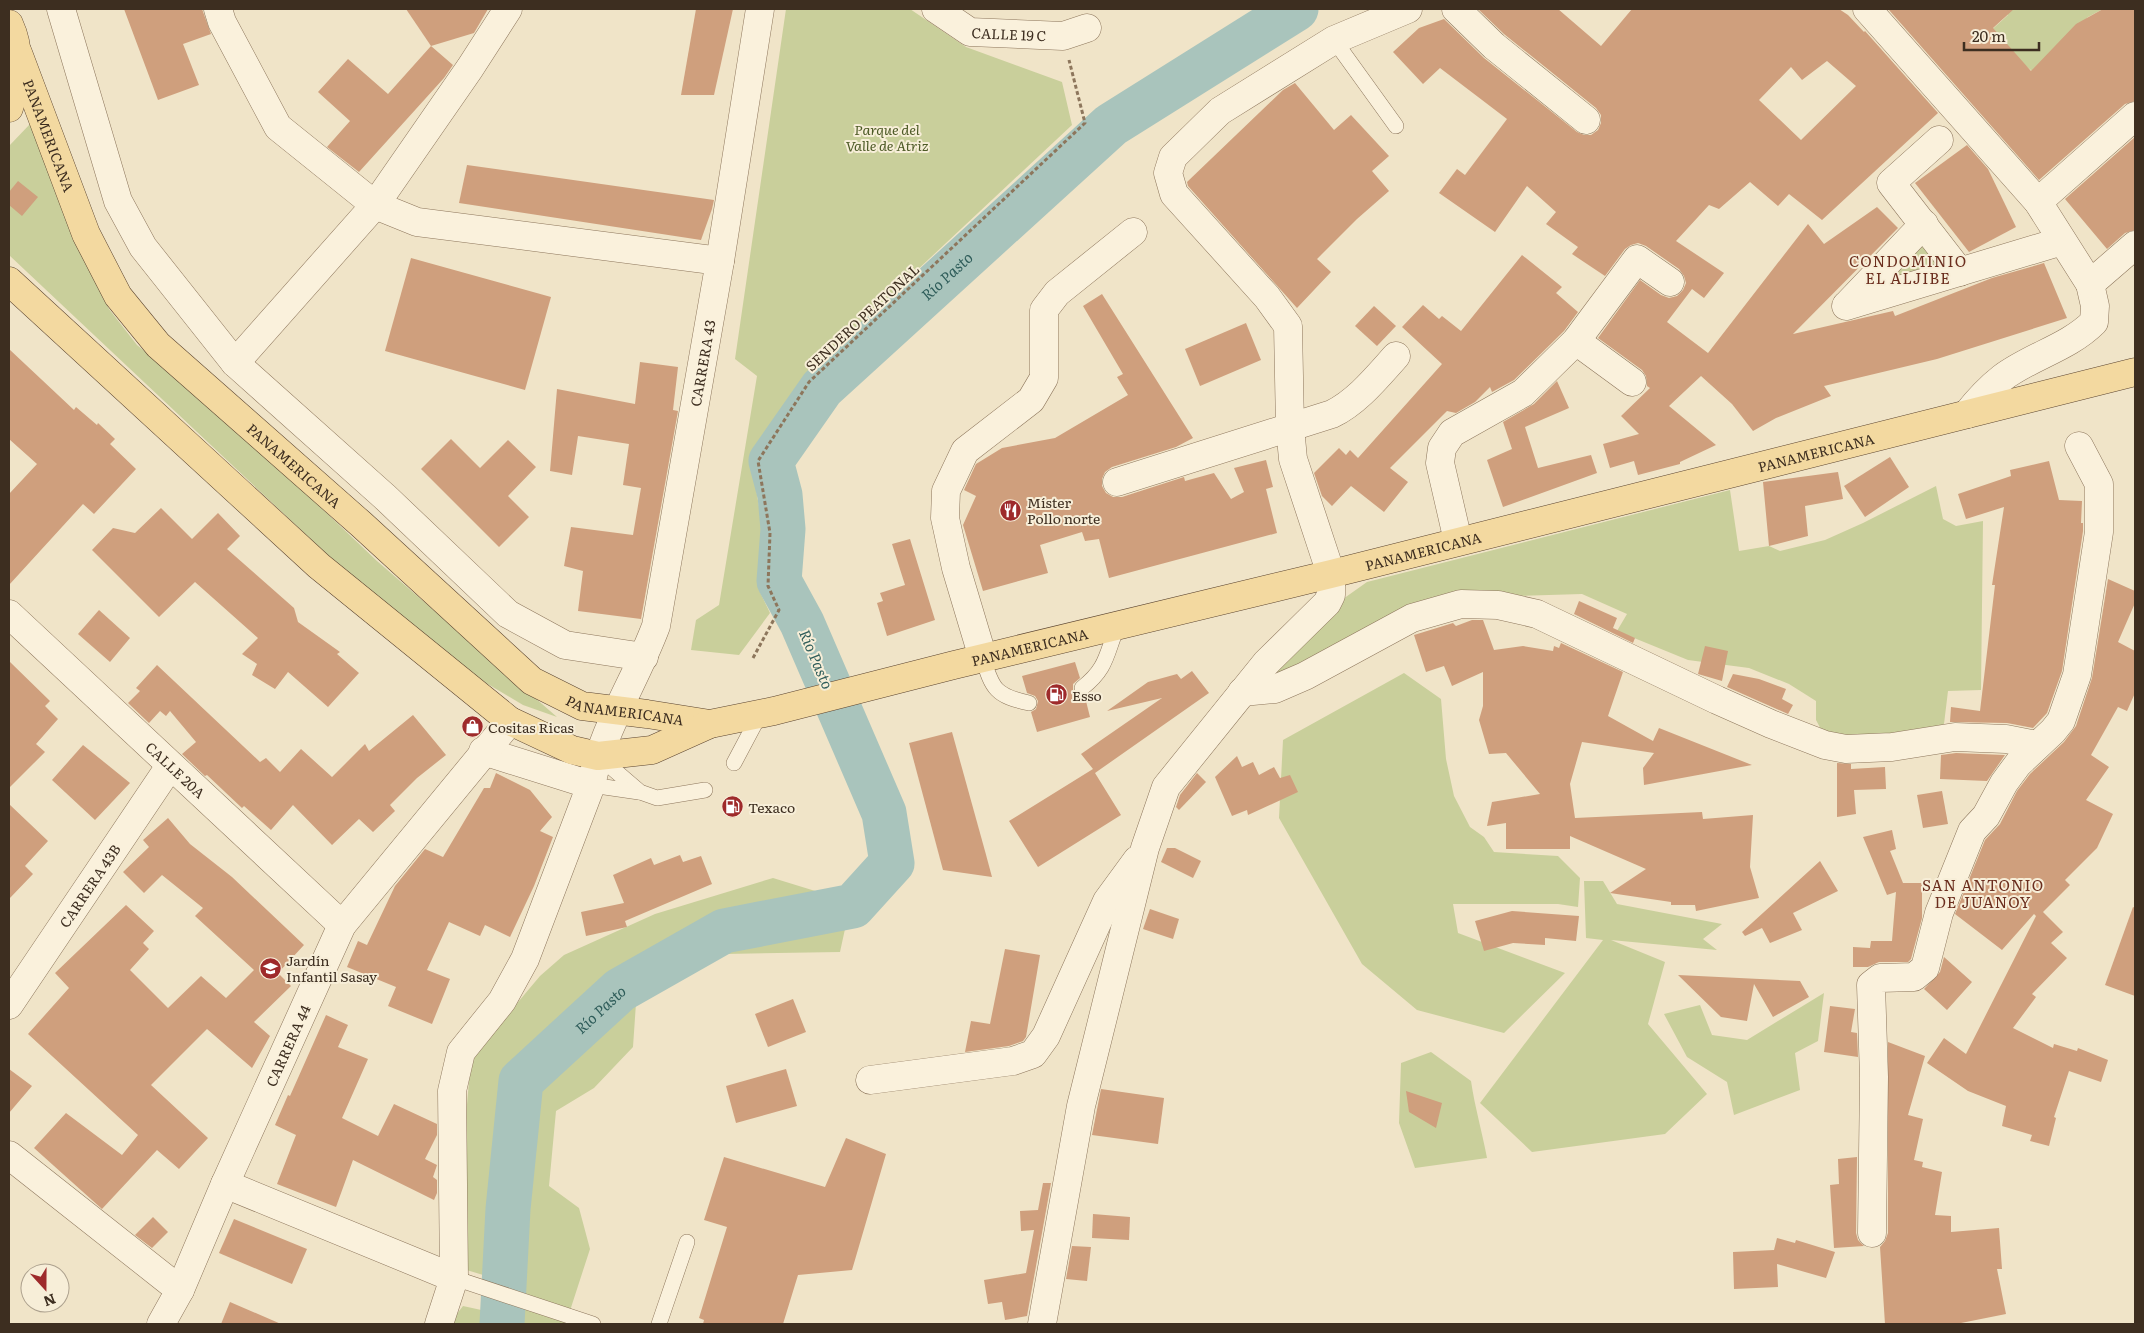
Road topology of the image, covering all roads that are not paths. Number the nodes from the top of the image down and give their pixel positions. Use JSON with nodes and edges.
{"nodes":[{"id":1,"x":61,"y":9,"type":"edge"},
{"id":2,"x":218,"y":9,"type":"edge"},
{"id":3,"x":508,"y":9,"type":"edge"},
{"id":4,"x":760,"y":9,"type":"edge"},
{"id":5,"x":936,"y":9,"type":"edge"},
{"id":6,"x":1408,"y":9,"type":"edge"},
{"id":7,"x":1456,"y":9,"type":"edge"},
{"id":8,"x":1867,"y":9,"type":"edge"},
{"id":9,"x":9,"y":23,"type":"edge"},
{"id":10,"x":1075,"y":32,"type":"road end"},
{"id":11,"x":1334,"y":40,"type":"junction"},
{"id":12,"x":18,"y":53,"type":"junction"},
{"id":13,"x":9,"y":108,"type":"edge"},
{"id":14,"x":2135,"y":116,"type":"edge"},
{"id":15,"x":1586,"y":120,"type":"dead end"},
{"id":16,"x":1396,"y":126,"type":"dead end"},
{"id":17,"x":1939,"y":140,"type":"dead end"},
{"id":18,"x":2038,"y":202,"type":"junction"},
{"id":19,"x":375,"y":205,"type":"junction"},
{"id":20,"x":1924,"y":224,"type":"junction"},
{"id":21,"x":1133,"y":232,"type":"dead end"},
{"id":22,"x":2062,"y":241,"type":"junction"},
{"id":23,"x":2135,"y":245,"type":"edge"},
{"id":24,"x":720,"y":261,"type":"junction"},
{"id":25,"x":1960,"y":272,"type":"junction"},
{"id":26,"x":9,"y":281,"type":"edge"},
{"id":27,"x":1670,"y":282,"type":"dead end"},
{"id":28,"x":2090,"y":284,"type":"junction"},
{"id":29,"x":1576,"y":341,"type":"junction"},
{"id":30,"x":1396,"y":356,"type":"dead end"},
{"id":31,"x":235,"y":363,"type":"junction"},
{"id":32,"x":2135,"y":372,"type":"edge"},
{"id":33,"x":1632,"y":382,"type":"dead end"},
{"id":34,"x":1968,"y":414,"type":"junction"},
{"id":35,"x":1290,"y":426,"type":"junction"},
{"id":36,"x":2079,"y":446,"type":"dead end"},
{"id":37,"x":1117,"y":482,"type":"dead end"},
{"id":38,"x":385,"y":497,"type":"junction"},
{"id":39,"x":361,"y":524,"type":"junction"},
{"id":40,"x":1458,"y":541,"type":"junction"},
{"id":41,"x":1331,"y":574,"type":"junction"},
{"id":42,"x":9,"y":614,"type":"edge"},
{"id":43,"x":1118,"y":625,"type":"junction"},
{"id":44,"x":644,"y":657,"type":"junction"},
{"id":45,"x":983,"y":658,"type":"junction"},
{"id":46,"x":1082,"y":688,"type":"dead end"},
{"id":47,"x":1242,"y":692,"type":"junction"},
{"id":48,"x":1029,"y":702,"type":"dead end"},
{"id":49,"x":618,"y":711,"type":"junction"},
{"id":50,"x":767,"y":712,"type":"junction"},
{"id":51,"x":510,"y":721,"type":"junction"},
{"id":52,"x":710,"y":724,"type":"junction"},
{"id":53,"x":2037,"y":745,"type":"junction"},
{"id":54,"x":483,"y":751,"type":"junction"},
{"id":55,"x":598,"y":756,"type":"junction"},
{"id":56,"x":734,"y":763,"type":"dead end"},
{"id":57,"x":170,"y":766,"type":"junction"},
{"id":58,"x":591,"y":785,"type":"junction"},
{"id":59,"x":705,"y":790,"type":"dead end"},
{"id":60,"x":640,"y":792,"type":"junction"},
{"id":61,"x":1145,"y":848,"type":"junction"},
{"id":62,"x":342,"y":925,"type":"junction"},
{"id":63,"x":9,"y":1005,"type":"edge"},
{"id":64,"x":870,"y":1080,"type":"dead end"},
{"id":65,"x":9,"y":1155,"type":"edge"},
{"id":66,"x":225,"y":1184,"type":"junction"},
{"id":67,"x":1872,"y":1233,"type":"dead end"},
{"id":68,"x":687,"y":1242,"type":"dead end"},
{"id":69,"x":454,"y":1278,"type":"junction"},
{"id":70,"x":180,"y":1290,"type":"junction"},
{"id":71,"x":161,"y":1324,"type":"edge"},
{"id":72,"x":439,"y":1324,"type":"edge"},
{"id":73,"x":593,"y":1324,"type":"edge"},
{"id":74,"x":659,"y":1324,"type":"edge"},
{"id":75,"x":1042,"y":1324,"type":"edge"}],
"edges":[{"from":1,"to":31,"type":"street"},
{"from":2,"to":19,"type":"street"},
{"from":3,"to":19,"type":"street"},
{"from":4,"to":24,"type":"street","name":"CARRERA 43"},
{"from":5,"to":10,"type":"street","name":"CALLE 19 C"},
{"from":6,"to":11,"type":"street"},
{"from":7,"to":15,"type":"street"},
{"from":8,"to":18,"type":"street"},
{"from":9,"to":12,"type":"main road"},
{"from":11,"to":16,"type":"lane"},
{"from":11,"to":35,"type":"street"},
{"from":12,"to":13,"type":"main road"},
{"from":12,"to":39,"type":"main road","name":"PANAMERICANA"},
{"from":14,"to":18,"type":"street"},
{"from":17,"to":20,"type":"street"},
{"from":18,"to":22,"type":"street"},
{"from":19,"to":24,"type":"street"},
{"from":19,"to":31,"type":"street"},
{"from":20,"to":25,"type":"street"},
{"from":20,"to":25,"type":"street"},
{"from":21,"to":45,"type":"street"},
{"from":22,"to":25,"type":"street"},
{"from":22,"to":28,"type":"street"},
{"from":23,"to":28,"type":"street"},
{"from":24,"to":44,"type":"street","name":"CARRERA 43"},
{"from":26,"to":51,"type":"main road","name":"PANAMERICANA"},
{"from":27,"to":29,"type":"street"},
{"from":28,"to":34,"type":"street"},
{"from":29,"to":33,"type":"street"},
{"from":29,"to":40,"type":"street"},
{"from":30,"to":35,"type":"street"},
{"from":31,"to":38,"type":"street"},
{"from":32,"to":34,"type":"main road","name":"PANAMERICANA"},
{"from":34,"to":40,"type":"main road","name":"PANAMERICANA"},
{"from":35,"to":37,"type":"street"},
{"from":35,"to":41,"type":"street"},
{"from":36,"to":53,"type":"street"},
{"from":38,"to":39,"type":"street"},
{"from":38,"to":44,"type":"street"},
{"from":39,"to":49,"type":"main road","name":"PANAMERICANA"},
{"from":40,"to":41,"type":"main road","name":"PANAMERICANA"},
{"from":41,"to":43,"type":"main road","name":"PANAMERICANA"},
{"from":41,"to":47,"type":"street"},
{"from":42,"to":57,"type":"street","name":"CALLE 20A"},
{"from":43,"to":45,"type":"main road","name":"PANAMERICANA"},
{"from":43,"to":46,"type":"lane"},
{"from":44,"to":49,"type":"street","name":"CARRERA 43"},
{"from":45,"to":48,"type":"lane"},
{"from":45,"to":50,"type":"main road","name":"PANAMERICANA"},
{"from":47,"to":53,"type":"street"},
{"from":47,"to":61,"type":"street"},
{"from":49,"to":52,"type":"main road","name":"PANAMERICANA"},
{"from":49,"to":55,"type":"street","name":"CARRERA 43"},
{"from":50,"to":52,"type":"main road","name":"PANAMERICANA"},
{"from":50,"to":56,"type":"lane"},
{"from":51,"to":54,"type":"street","name":"CARRERA 44"},
{"from":51,"to":55,"type":"main road","name":"PANAMERICANA"},
{"from":52,"to":55,"type":"main road","name":"PANAMERICANA"},
{"from":53,"to":67,"type":"street"},
{"from":54,"to":58,"type":"street"},
{"from":54,"to":62,"type":"street","name":"CARRERA 44"},
{"from":55,"to":58,"type":"street","name":"CARRERA 43"},
{"from":55,"to":60,"type":"lane"},
{"from":57,"to":62,"type":"street","name":"CALLE 20A"},
{"from":57,"to":63,"type":"street","name":"CARRERA 43B"},
{"from":58,"to":60,"type":"lane"},
{"from":58,"to":69,"type":"street","name":"CARRERA 43"},
{"from":59,"to":60,"type":"lane"},
{"from":61,"to":64,"type":"street"},
{"from":61,"to":75,"type":"street"},
{"from":62,"to":66,"type":"street","name":"CARRERA 44"},
{"from":65,"to":70,"type":"street"},
{"from":66,"to":69,"type":"street"},
{"from":66,"to":70,"type":"street","name":"CARRERA 44"},
{"from":68,"to":74,"type":"lane"},
{"from":69,"to":72,"type":"street","name":"CARRERA 43"},
{"from":69,"to":73,"type":"lane"},
{"from":70,"to":71,"type":"street","name":"CARRERA 44"}]}
